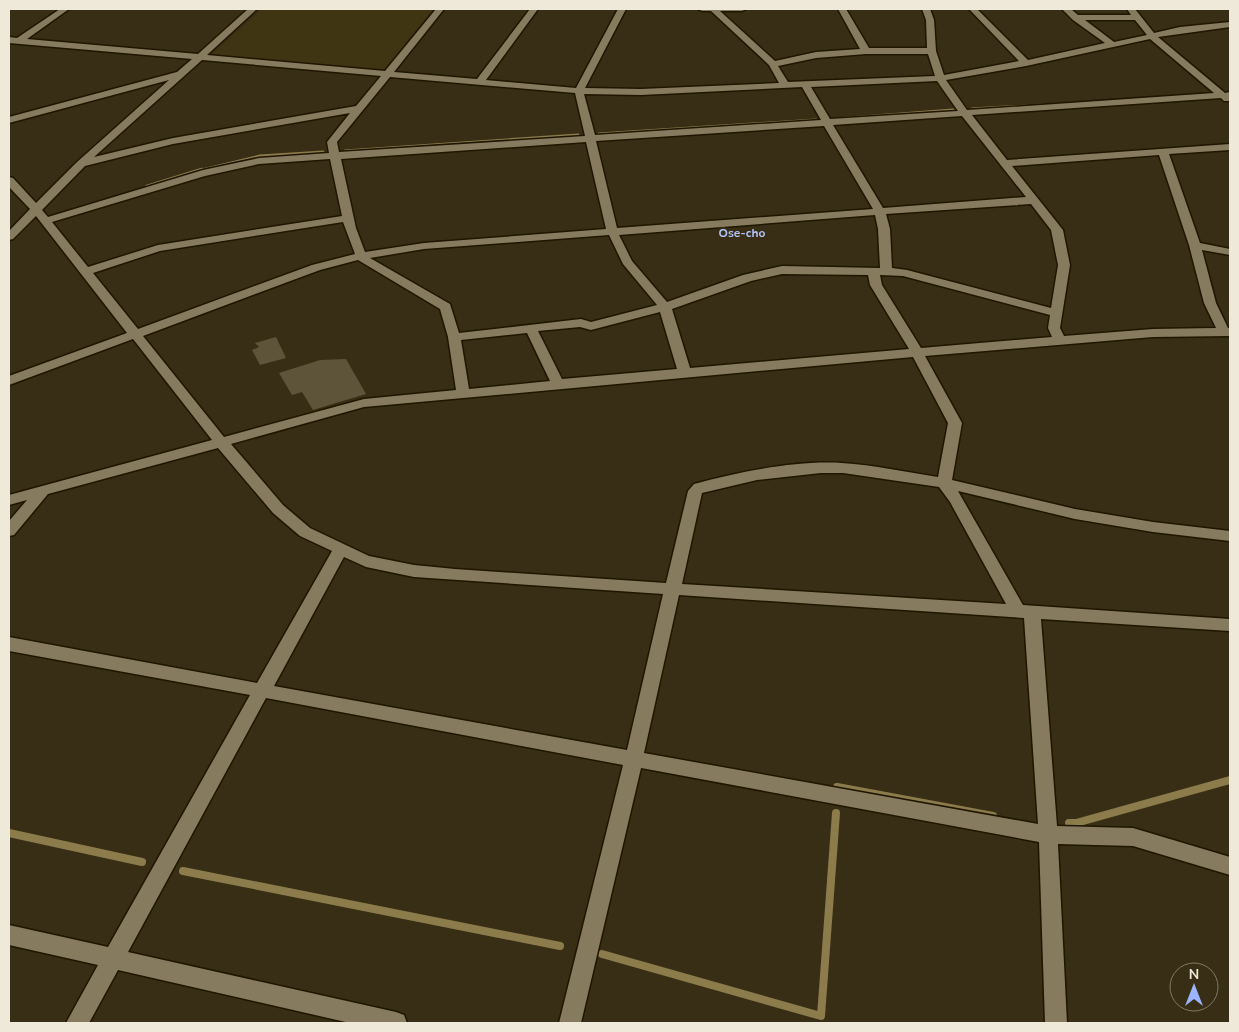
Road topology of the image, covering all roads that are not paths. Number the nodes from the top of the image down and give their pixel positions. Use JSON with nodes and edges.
{"nodes":[{"id":1,"x":65,"y":9,"type":"edge"},
{"id":2,"x":254,"y":9,"type":"edge"},
{"id":3,"x":440,"y":9,"type":"edge"},
{"id":4,"x":534,"y":9,"type":"edge"},
{"id":5,"x":622,"y":9,"type":"edge"},
{"id":6,"x":702,"y":9,"type":"edge"},
{"id":7,"x":742,"y":9,"type":"edge"},
{"id":8,"x":842,"y":9,"type":"edge"},
{"id":9,"x":926,"y":9,"type":"edge"},
{"id":10,"x":973,"y":9,"type":"edge"},
{"id":11,"x":1066,"y":9,"type":"edge"},
{"id":12,"x":1131,"y":9,"type":"edge"},
{"id":13,"x":714,"y":10,"type":"edge"},
{"id":14,"x":1138,"y":17,"type":"junction"},
{"id":15,"x":1076,"y":18,"type":"junction"},
{"id":16,"x":1230,"y":24,"type":"edge"},
{"id":17,"x":1153,"y":37,"type":"junction"},
{"id":18,"x":14,"y":41,"type":"edge"},
{"id":19,"x":1113,"y":46,"type":"junction"},
{"id":20,"x":866,"y":51,"type":"junction"},
{"id":21,"x":932,"y":51,"type":"junction"},
{"id":22,"x":199,"y":58,"type":"junction"},
{"id":23,"x":773,"y":64,"type":"junction"},
{"id":24,"x":1026,"y":64,"type":"junction"},
{"id":25,"x":180,"y":74,"type":"junction"},
{"id":26,"x":386,"y":74,"type":"junction"},
{"id":27,"x":940,"y":78,"type":"junction"},
{"id":28,"x":480,"y":82,"type":"junction"},
{"id":29,"x":805,"y":85,"type":"junction"},
{"id":30,"x":784,"y":86,"type":"junction"},
{"id":31,"x":579,"y":91,"type":"junction"},
{"id":32,"x":1228,"y":98,"type":"edge"},
{"id":33,"x":357,"y":109,"type":"junction"},
{"id":34,"x":964,"y":112,"type":"junction"},
{"id":35,"x":9,"y":120,"type":"edge"},
{"id":36,"x":828,"y":122,"type":"junction"},
{"id":37,"x":589,"y":137,"type":"junction"},
{"id":38,"x":1230,"y":147,"type":"edge"},
{"id":39,"x":1162,"y":152,"type":"junction"},
{"id":40,"x":335,"y":155,"type":"junction"},
{"id":41,"x":1006,"y":163,"type":"junction"},
{"id":42,"x":81,"y":164,"type":"junction"},
{"id":43,"x":9,"y":180,"type":"edge"},
{"id":44,"x":14,"y":195,"type":"edge"},
{"id":45,"x":1035,"y":200,"type":"junction"},
{"id":46,"x":36,"y":209,"type":"junction"},
{"id":47,"x":880,"y":212,"type":"junction"},
{"id":48,"x":348,"y":218,"type":"junction"},
{"id":49,"x":45,"y":221,"type":"junction"},
{"id":50,"x":613,"y":233,"type":"junction"},
{"id":51,"x":10,"y":235,"type":"edge"},
{"id":52,"x":1195,"y":245,"type":"junction"},
{"id":53,"x":1230,"y":252,"type":"edge"},
{"id":54,"x":360,"y":256,"type":"junction"},
{"id":55,"x":873,"y":270,"type":"junction"},
{"id":56,"x":886,"y":270,"type":"junction"},
{"id":57,"x":86,"y":272,"type":"junction"},
{"id":58,"x":665,"y":307,"type":"junction"},
{"id":59,"x":1056,"y":313,"type":"junction"},
{"id":60,"x":531,"y":329,"type":"junction"},
{"id":61,"x":1227,"y":332,"type":"edge"},
{"id":62,"x":135,"y":333,"type":"junction"},
{"id":63,"x":454,"y":337,"type":"junction"},
{"id":64,"x":1060,"y":340,"type":"junction"},
{"id":65,"x":917,"y":352,"type":"junction"},
{"id":66,"x":685,"y":373,"type":"junction"},
{"id":67,"x":9,"y":380,"type":"edge"},
{"id":68,"x":558,"y":384,"type":"junction"},
{"id":69,"x":463,"y":393,"type":"junction"},
{"id":70,"x":221,"y":442,"type":"junction"},
{"id":71,"x":944,"y":484,"type":"junction"},
{"id":72,"x":43,"y":491,"type":"junction"},
{"id":73,"x":9,"y":500,"type":"edge"},
{"id":74,"x":9,"y":531,"type":"edge"},
{"id":75,"x":1230,"y":536,"type":"edge"},
{"id":76,"x":340,"y":550,"type":"junction"},
{"id":77,"x":672,"y":590,"type":"junction"},
{"id":78,"x":1025,"y":612,"type":"junction"},
{"id":79,"x":1230,"y":625,"type":"edge"},
{"id":80,"x":9,"y":644,"type":"edge"},
{"id":81,"x":262,"y":690,"type":"junction"},
{"id":82,"x":634,"y":759,"type":"junction"},
{"id":83,"x":1048,"y":835,"type":"junction"},
{"id":84,"x":1230,"y":866,"type":"edge"},
{"id":85,"x":9,"y":935,"type":"edge"},
{"id":86,"x":112,"y":958,"type":"junction"},
{"id":87,"x":356,"y":1019,"type":"edge"},
{"id":88,"x":77,"y":1023,"type":"edge"},
{"id":89,"x":396,"y":1023,"type":"edge"},
{"id":90,"x":570,"y":1023,"type":"edge"},
{"id":91,"x":1056,"y":1023,"type":"edge"}],
"edges":[{"from":1,"to":18,"type":"street"},
{"from":2,"to":22,"type":"street"},
{"from":3,"to":26,"type":"street"},
{"from":4,"to":28,"type":"street"},
{"from":5,"to":31,"type":"street"},
{"from":6,"to":13,"type":"street"},
{"from":7,"to":13,"type":"street"},
{"from":8,"to":20,"type":"street"},
{"from":9,"to":21,"type":"street"},
{"from":10,"to":24,"type":"street"},
{"from":11,"to":15,"type":"street"},
{"from":12,"to":14,"type":"street"},
{"from":13,"to":23,"type":"street"},
{"from":14,"to":15,"type":"street"},
{"from":14,"to":17,"type":"street"},
{"from":15,"to":19,"type":"street"},
{"from":16,"to":17,"type":"street"},
{"from":17,"to":19,"type":"street"},
{"from":17,"to":32,"type":"street"},
{"from":18,"to":22,"type":"street"},
{"from":19,"to":24,"type":"street"},
{"from":20,"to":21,"type":"street"},
{"from":20,"to":23,"type":"street"},
{"from":21,"to":27,"type":"street"},
{"from":22,"to":25,"type":"street"},
{"from":22,"to":26,"type":"street"},
{"from":23,"to":30,"type":"street"},
{"from":24,"to":27,"type":"street"},
{"from":25,"to":35,"type":"street"},
{"from":25,"to":42,"type":"street"},
{"from":26,"to":28,"type":"street"},
{"from":26,"to":33,"type":"street"},
{"from":27,"to":29,"type":"street"},
{"from":27,"to":34,"type":"street"},
{"from":28,"to":31,"type":"street"},
{"from":29,"to":30,"type":"street"},
{"from":29,"to":36,"type":"street"},
{"from":30,"to":31,"type":"street"},
{"from":31,"to":37,"type":"street"},
{"from":32,"to":34,"type":"street"},
{"from":33,"to":40,"type":"street"},
{"from":33,"to":42,"type":"street"},
{"from":34,"to":36,"type":"street"},
{"from":34,"to":41,"type":"street"},
{"from":36,"to":37,"type":"street"},
{"from":36,"to":47,"type":"street"},
{"from":37,"to":40,"type":"street"},
{"from":37,"to":50,"type":"street"},
{"from":38,"to":39,"type":"street"},
{"from":39,"to":41,"type":"street"},
{"from":39,"to":52,"type":"street"},
{"from":40,"to":48,"type":"street"},
{"from":40,"to":49,"type":"street"},
{"from":41,"to":45,"type":"street"},
{"from":42,"to":46,"type":"street"},
{"from":43,"to":44,"type":"street"},
{"from":44,"to":46,"type":"street"},
{"from":45,"to":47,"type":"street"},
{"from":45,"to":59,"type":"street"},
{"from":46,"to":49,"type":"street"},
{"from":46,"to":51,"type":"street"},
{"from":47,"to":50,"type":"street"},
{"from":47,"to":56,"type":"street"},
{"from":48,"to":54,"type":"street"},
{"from":48,"to":57,"type":"street"},
{"from":49,"to":57,"type":"street"},
{"from":50,"to":54,"type":"street"},
{"from":50,"to":58,"type":"street"},
{"from":52,"to":53,"type":"street"},
{"from":52,"to":61,"type":"street"},
{"from":54,"to":62,"type":"street"},
{"from":54,"to":63,"type":"street"},
{"from":55,"to":56,"type":"street"},
{"from":55,"to":58,"type":"street"},
{"from":55,"to":65,"type":"street"},
{"from":56,"to":59,"type":"street"},
{"from":57,"to":62,"type":"street"},
{"from":58,"to":60,"type":"street"},
{"from":58,"to":66,"type":"street"},
{"from":59,"to":64,"type":"street"},
{"from":60,"to":63,"type":"street"},
{"from":60,"to":68,"type":"street"},
{"from":61,"to":64,"type":"street"},
{"from":62,"to":67,"type":"street"},
{"from":62,"to":70,"type":"street"},
{"from":63,"to":69,"type":"street"},
{"from":64,"to":65,"type":"street"},
{"from":65,"to":66,"type":"street"},
{"from":65,"to":71,"type":"street"},
{"from":66,"to":68,"type":"street"},
{"from":68,"to":69,"type":"street"},
{"from":69,"to":70,"type":"street"},
{"from":70,"to":72,"type":"street"},
{"from":70,"to":76,"type":"street"},
{"from":71,"to":75,"type":"street"},
{"from":71,"to":77,"type":"street"},
{"from":71,"to":78,"type":"street"},
{"from":72,"to":73,"type":"street"},
{"from":72,"to":74,"type":"street"},
{"from":76,"to":77,"type":"street"},
{"from":76,"to":81,"type":"street"},
{"from":77,"to":78,"type":"street"},
{"from":77,"to":82,"type":"street"},
{"from":78,"to":79,"type":"street"},
{"from":78,"to":83,"type":"street"},
{"from":80,"to":81,"type":"street"},
{"from":81,"to":82,"type":"street"},
{"from":81,"to":86,"type":"street"},
{"from":82,"to":83,"type":"street"},
{"from":82,"to":90,"type":"street"},
{"from":83,"to":84,"type":"street"},
{"from":83,"to":91,"type":"street"},
{"from":85,"to":86,"type":"street"},
{"from":86,"to":87,"type":"street"},
{"from":86,"to":88,"type":"street"},
{"from":87,"to":89,"type":"street"}]}
